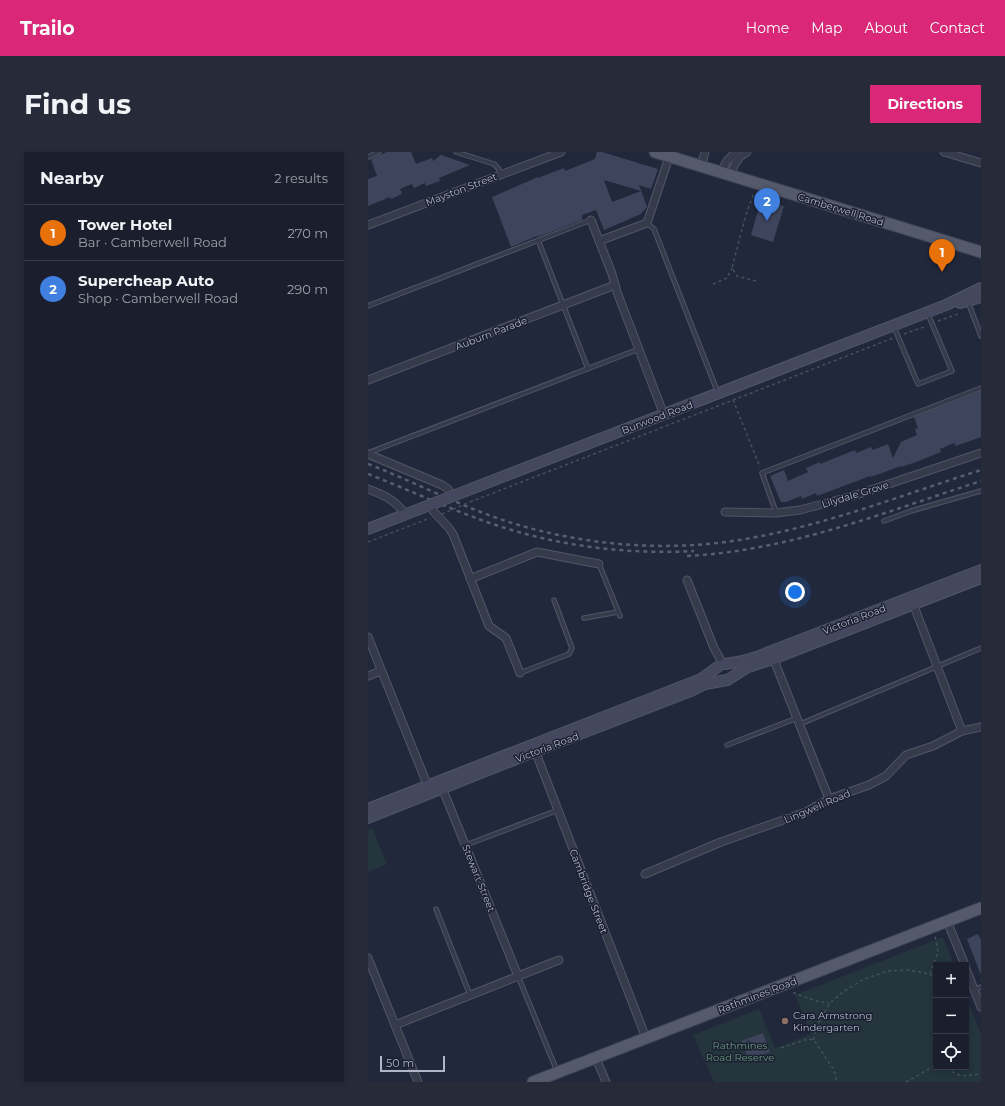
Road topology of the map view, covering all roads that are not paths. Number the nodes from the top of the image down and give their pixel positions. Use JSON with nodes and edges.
{"nodes":[{"id":1,"x":379,"y":152,"type":"edge"},
{"id":2,"x":456,"y":152,"type":"edge"},
{"id":3,"x":655,"y":152,"type":"edge"},
{"id":4,"x":705,"y":152,"type":"edge"},
{"id":5,"x":736,"y":152,"type":"edge"},
{"id":6,"x":747,"y":152,"type":"edge"},
{"id":7,"x":944,"y":152,"type":"edge"},
{"id":8,"x":557,"y":153,"type":"edge"},
{"id":9,"x":368,"y":156,"type":"edge"},
{"id":10,"x":669,"y":156,"type":"junction"},
{"id":11,"x":981,"y":163,"type":"edge"},
{"id":12,"x":701,"y":166,"type":"junction"},
{"id":13,"x":501,"y":174,"type":"junction"},
{"id":14,"x":726,"y":174,"type":"junction"},
{"id":15,"x":591,"y":220,"type":"joint"},
{"id":16,"x":647,"y":223,"type":"junction"},
{"id":17,"x":368,"y":225,"type":"edge"},
{"id":18,"x":538,"y":240,"type":"junction"},
{"id":19,"x":600,"y":241,"type":"junction"},
{"id":20,"x":981,"y":252,"type":"edge"},
{"id":21,"x":614,"y":285,"type":"junction"},
{"id":22,"x":981,"y":288,"type":"edge"},
{"id":23,"x":981,"y":297,"type":"edge"},
{"id":24,"x":969,"y":305,"type":"junction"},
{"id":25,"x":368,"y":306,"type":"edge"},
{"id":26,"x":563,"y":306,"type":"junction"},
{"id":27,"x":946,"y":306,"type":"junction"},
{"id":28,"x":928,"y":312,"type":"junction"},
{"id":29,"x":893,"y":326,"type":"junction"},
{"id":30,"x":981,"y":336,"type":"edge"},
{"id":31,"x":639,"y":349,"type":"junction"},
{"id":32,"x":588,"y":369,"type":"junction"},
{"id":33,"x":368,"y":380,"type":"edge"},
{"id":34,"x":981,"y":388,"type":"edge"},
{"id":35,"x":719,"y":394,"type":"junction"},
{"id":36,"x":664,"y":415,"type":"junction"},
{"id":37,"x":368,"y":453,"type":"edge"},
{"id":38,"x":981,"y":453,"type":"edge"},
{"id":39,"x":368,"y":489,"type":"edge"},
{"id":40,"x":981,"y":491,"type":"edge"},
{"id":41,"x":453,"y":494,"type":"junction"},
{"id":42,"x":433,"y":511,"type":"junction"},
{"id":43,"x":725,"y":512,"type":"dead end"},
{"id":44,"x":776,"y":513,"type":"junction"},
{"id":45,"x":406,"y":514,"type":"junction"},
{"id":46,"x":884,"y":521,"type":"dead end"},
{"id":47,"x":368,"y":529,"type":"edge"},
{"id":48,"x":599,"y":564,"type":"joint"},
{"id":49,"x":981,"y":570,"type":"edge"},
{"id":50,"x":470,"y":578,"type":"junction"},
{"id":51,"x":981,"y":578,"type":"edge"},
{"id":52,"x":687,"y":580,"type":"dead end"},
{"id":53,"x":554,"y":600,"type":"dead end"},
{"id":54,"x":912,"y":601,"type":"junction"},
{"id":55,"x":618,"y":612,"type":"junction"},
{"id":56,"x":620,"y":616,"type":"dead end"},
{"id":57,"x":584,"y":618,"type":"dead end"},
{"id":58,"x":368,"y":637,"type":"edge"},
{"id":59,"x":981,"y":648,"type":"edge"},
{"id":60,"x":772,"y":655,"type":"junction"},
{"id":61,"x":722,"y":664,"type":"junction"},
{"id":62,"x":936,"y":666,"type":"junction"},
{"id":63,"x":381,"y":671,"type":"junction"},
{"id":64,"x":520,"y":673,"type":"joint"},
{"id":65,"x":368,"y":676,"type":"edge"},
{"id":66,"x":728,"y":679,"type":"junction"},
{"id":67,"x":652,"y":702,"type":"junction"},
{"id":68,"x":798,"y":721,"type":"junction"},
{"id":69,"x":981,"y":727,"type":"edge"},
{"id":70,"x":962,"y":731,"type":"junction"},
{"id":71,"x":727,"y":745,"type":"dead end"},
{"id":72,"x":534,"y":747,"type":"junction"},
{"id":73,"x":441,"y":784,"type":"junction"},
{"id":74,"x":429,"y":789,"type":"junction"},
{"id":75,"x":829,"y":799,"type":"junction"},
{"id":76,"x":368,"y":809,"type":"edge"},
{"id":77,"x":558,"y":810,"type":"junction"},
{"id":78,"x":368,"y":818,"type":"edge"},
{"id":79,"x":466,"y":845,"type":"junction"},
{"id":80,"x":645,"y":874,"type":"dead end"},
{"id":81,"x":981,"y":908,"type":"edge"},
{"id":82,"x":436,"y":909,"type":"dead end"},
{"id":83,"x":947,"y":921,"type":"junction"},
{"id":84,"x":368,"y":958,"type":"edge"},
{"id":85,"x":559,"y":960,"type":"dead end"},
{"id":86,"x":963,"y":962,"type":"edge"},
{"id":87,"x":969,"y":974,"type":"edge"},
{"id":88,"x":518,"y":976,"type":"junction"},
{"id":89,"x":978,"y":989,"type":"edge"},
{"id":90,"x":470,"y":995,"type":"junction"},
{"id":91,"x":981,"y":1007,"type":"edge"},
{"id":92,"x":395,"y":1025,"type":"junction"},
{"id":93,"x":646,"y":1038,"type":"junction"},
{"id":94,"x":596,"y":1058,"type":"junction"},
{"id":95,"x":558,"y":1072,"type":"junction"},
{"id":96,"x":418,"y":1082,"type":"edge"},
{"id":97,"x":533,"y":1082,"type":"edge"},
{"id":98,"x":606,"y":1082,"type":"edge"}],
"edges":[{"from":1,"to":9,"type":"lane"},
{"from":2,"to":13,"type":"lane"},
{"from":3,"to":10,"type":"main road","name":"Camberwell Road"},
{"from":4,"to":12,"type":"street"},
{"from":5,"to":14,"type":"street"},
{"from":6,"to":14,"type":"street"},
{"from":7,"to":11,"type":"street"},
{"from":8,"to":13,"type":"street","name":"Mayston Street"},
{"from":10,"to":12,"type":"main road","name":"Camberwell Road"},
{"from":10,"to":16,"type":"street"},
{"from":12,"to":14,"type":"main road","name":"Camberwell Road"},
{"from":13,"to":17,"type":"street","name":"Mayston Street"},
{"from":14,"to":20,"type":"main road","name":"Camberwell Road"},
{"from":15,"to":18,"type":"lane"},
{"from":15,"to":19,"type":"street"},
{"from":16,"to":19,"type":"street"},
{"from":16,"to":35,"type":"lane"},
{"from":18,"to":25,"type":"lane"},
{"from":18,"to":26,"type":"lane"},
{"from":19,"to":21,"type":"street"},
{"from":21,"to":26,"type":"street","name":"Auburn Parade"},
{"from":21,"to":31,"type":"street"},
{"from":22,"to":27,"type":"street","name":"Burwood Road"},
{"from":23,"to":24,"type":"street","name":"Burwood Road"},
{"from":24,"to":27,"type":"street","name":"Burwood Road"},
{"from":24,"to":30,"type":"lane"},
{"from":26,"to":32,"type":"lane"},
{"from":26,"to":33,"type":"street","name":"Auburn Parade"},
{"from":27,"to":28,"type":"street","name":"Burwood Road"},
{"from":28,"to":29,"type":"street","name":"Burwood Road"},
{"from":28,"to":29,"type":"lane"},
{"from":29,"to":35,"type":"street","name":"Burwood Road"},
{"from":31,"to":32,"type":"lane"},
{"from":31,"to":36,"type":"street"},
{"from":32,"to":37,"type":"lane"},
{"from":34,"to":44,"type":"lane"},
{"from":35,"to":36,"type":"street","name":"Burwood Road"},
{"from":36,"to":41,"type":"street","name":"Burwood Road"},
{"from":37,"to":41,"type":"street"},
{"from":38,"to":44,"type":"street","name":"Lilydale Grove"},
{"from":39,"to":45,"type":"street"},
{"from":40,"to":46,"type":"lane"},
{"from":41,"to":42,"type":"street","name":"Burwood Road","bridge":true},
{"from":42,"to":45,"type":"street","name":"Burwood Road"},
{"from":42,"to":50,"type":"street"},
{"from":43,"to":44,"type":"street","name":"Lilydale Grove"},
{"from":45,"to":47,"type":"street","name":"Burwood Road"},
{"from":48,"to":50,"type":"street"},
{"from":48,"to":55,"type":"lane"},
{"from":49,"to":54,"type":"street","name":"Victoria Road"},
{"from":50,"to":64,"type":"street"},
{"from":51,"to":54,"type":"street","name":"Victoria Road"},
{"from":52,"to":61,"type":"street"},
{"from":53,"to":64,"type":"lane"},
{"from":54,"to":60,"type":"street","name":"Victoria Road"},
{"from":54,"to":62,"type":"street"},
{"from":55,"to":56,"type":"lane"},
{"from":55,"to":57,"type":"lane"},
{"from":58,"to":63,"type":"street"},
{"from":59,"to":62,"type":"lane"},
{"from":60,"to":61,"type":"street","name":"Victoria Road"},
{"from":60,"to":66,"type":"street","name":"Victoria Road"},
{"from":60,"to":68,"type":"street"},
{"from":61,"to":66,"type":"street"},
{"from":61,"to":67,"type":"street","name":"Victoria Road"},
{"from":62,"to":68,"type":"lane"},
{"from":62,"to":70,"type":"street"},
{"from":63,"to":65,"type":"street"},
{"from":63,"to":74,"type":"street"},
{"from":66,"to":67,"type":"street","name":"Victoria Road"},
{"from":67,"to":72,"type":"street","name":"Victoria Road"},
{"from":68,"to":71,"type":"lane"},
{"from":68,"to":75,"type":"street"},
{"from":69,"to":70,"type":"street","name":"Lingwell Road"},
{"from":70,"to":75,"type":"street","name":"Lingwell Road"},
{"from":72,"to":73,"type":"street","name":"Victoria Road"},
{"from":72,"to":77,"type":"street","name":"Cambridge Street"},
{"from":73,"to":74,"type":"street","name":"Victoria Road"},
{"from":73,"to":79,"type":"street","name":"Stewart Street"},
{"from":74,"to":76,"type":"street","name":"Victoria Road"},
{"from":74,"to":78,"type":"street","name":"Victoria Road"},
{"from":75,"to":80,"type":"street","name":"Lingwell Road"},
{"from":77,"to":79,"type":"lane"},
{"from":77,"to":93,"type":"street","name":"Cambridge Street"},
{"from":79,"to":88,"type":"street","name":"Stewart Street"},
{"from":81,"to":83,"type":"main road","name":"Rathmines Road"},
{"from":82,"to":90,"type":"lane"},
{"from":83,"to":86,"type":"street"},
{"from":83,"to":93,"type":"main road","name":"Rathmines Road"},
{"from":84,"to":92,"type":"street"},
{"from":85,"to":88,"type":"street"},
{"from":87,"to":89,"type":"street"},
{"from":88,"to":90,"type":"street"},
{"from":88,"to":95,"type":"lane"},
{"from":89,"to":91,"type":"street"},
{"from":90,"to":92,"type":"street"},
{"from":92,"to":96,"type":"street"},
{"from":93,"to":94,"type":"main road","name":"Rathmines Road"},
{"from":94,"to":95,"type":"main road","name":"Rathmines Road"},
{"from":94,"to":98,"type":"street"},
{"from":95,"to":97,"type":"main road","name":"Rathmines Road"}]}
